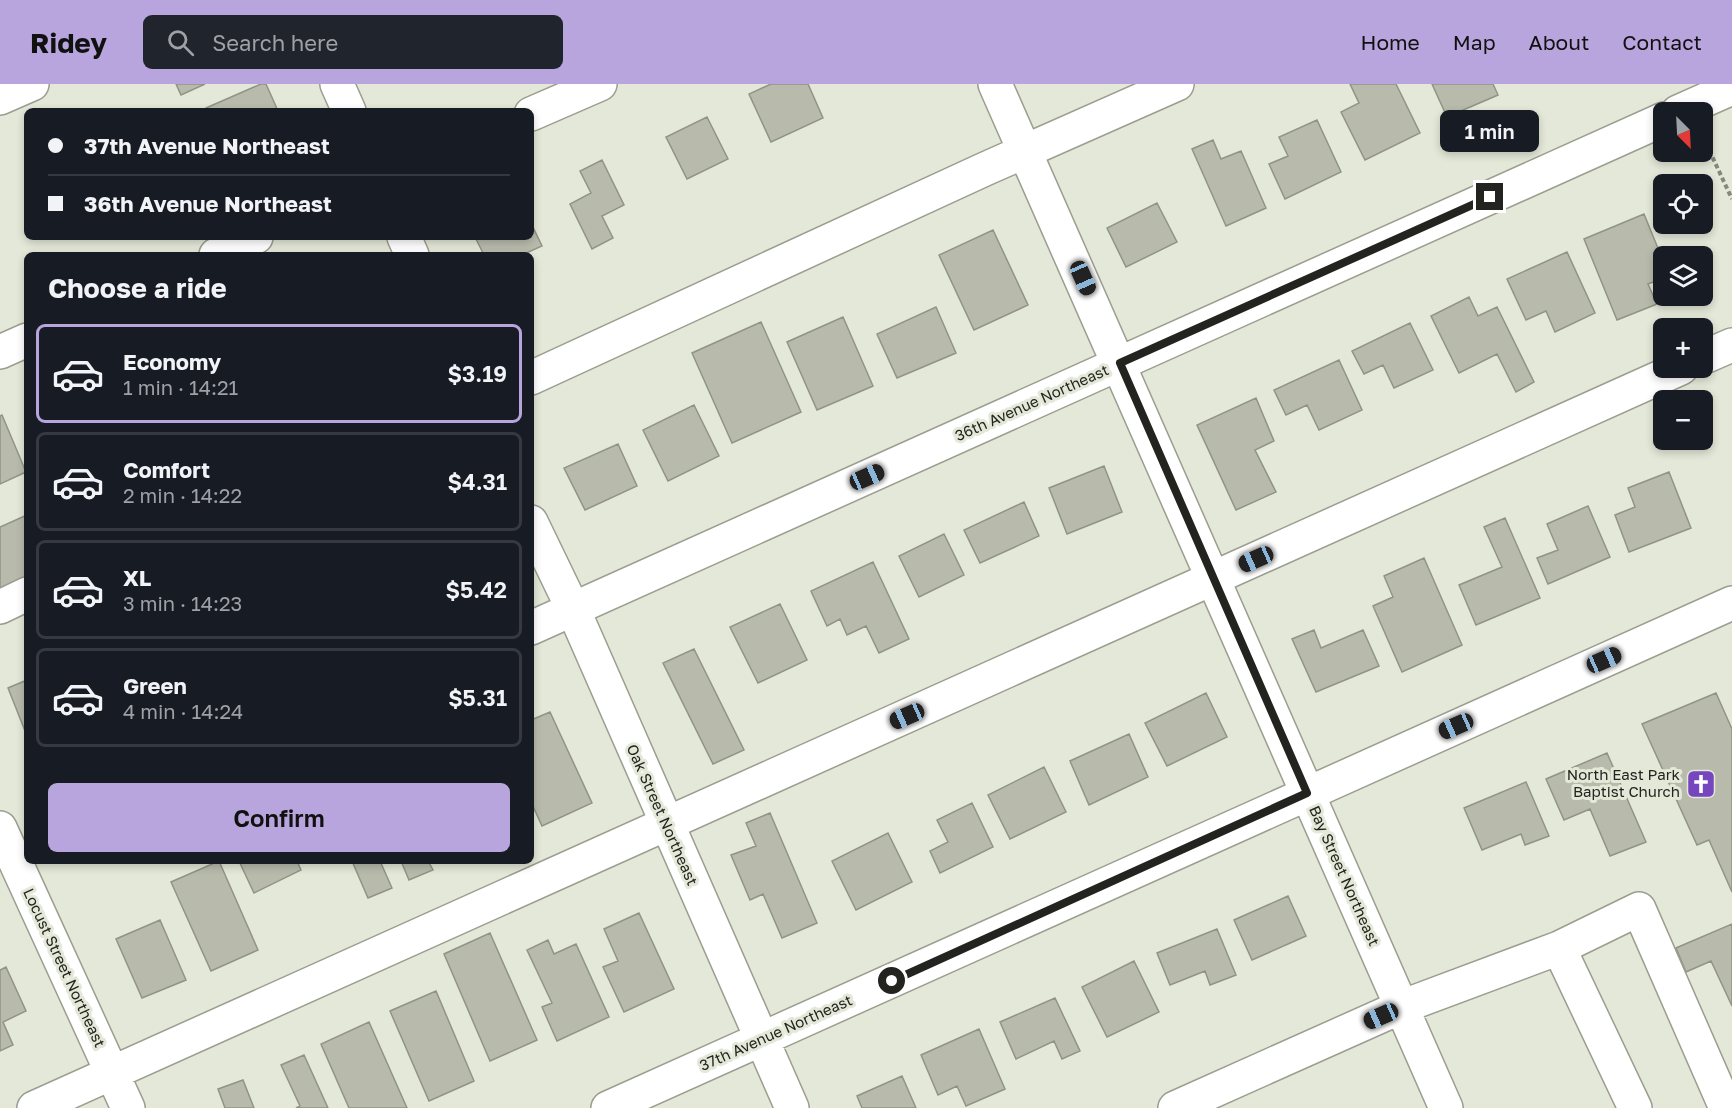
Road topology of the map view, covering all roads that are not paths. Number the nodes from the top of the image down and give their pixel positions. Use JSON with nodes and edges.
{"nodes":[{"id":1,"x":32,"y":84,"type":"edge"},
{"id":2,"x":337,"y":84,"type":"edge"},
{"id":3,"x":995,"y":84,"type":"edge"},
{"id":4,"x":1177,"y":84,"type":"edge"},
{"id":5,"x":1732,"y":86,"type":"edge"},
{"id":6,"x":580,"y":88,"type":"edge"},
{"id":7,"x":0,"y":98,"type":"edge"},
{"id":8,"x":1699,"y":102,"type":"edge"},
{"id":9,"x":348,"y":108,"type":"edge"},
{"id":10,"x":534,"y":112,"type":"edge"},
{"id":11,"x":1653,"y":124,"type":"edge"},
{"id":12,"x":1027,"y":151,"type":"junction"},
{"id":13,"x":249,"y":240,"type":"edge"},
{"id":14,"x":223,"y":252,"type":"edge"},
{"id":15,"x":24,"y":341,"type":"edge"},
{"id":16,"x":1732,"y":345,"type":"edge"},
{"id":17,"x":0,"y":352,"type":"edge"},
{"id":18,"x":1713,"y":353,"type":"edge"},
{"id":19,"x":1120,"y":363,"type":"junction"},
{"id":20,"x":534,"y":377,"type":"edge"},
{"id":21,"x":1660,"y":378,"type":"edge"},
{"id":22,"x":534,"y":528,"type":"edge"},
{"id":23,"x":1213,"y":578,"type":"junction"},
{"id":24,"x":24,"y":595,"type":"edge"},
{"id":25,"x":1732,"y":603,"type":"edge"},
{"id":26,"x":0,"y":607,"type":"edge"},
{"id":27,"x":573,"y":609,"type":"junction"},
{"id":28,"x":534,"y":627,"type":"edge"},
{"id":29,"x":1307,"y":793,"type":"junction"},
{"id":30,"x":666,"y":824,"type":"junction"},
{"id":31,"x":0,"y":828,"type":"edge"},
{"id":32,"x":14,"y":860,"type":"edge"},
{"id":33,"x":1559,"y":948,"type":"junction"},
{"id":34,"x":1401,"y":1007,"type":"junction"},
{"id":35,"x":761,"y":1040,"type":"junction"},
{"id":36,"x":112,"y":1073,"type":"junction"},
{"id":37,"x":34,"y":1108,"type":"edge"},
{"id":38,"x":128,"y":1108,"type":"edge"},
{"id":39,"x":608,"y":1108,"type":"edge"},
{"id":40,"x":792,"y":1108,"type":"edge"},
{"id":41,"x":1175,"y":1108,"type":"edge"},
{"id":42,"x":1446,"y":1108,"type":"edge"},
{"id":43,"x":1635,"y":1108,"type":"edge"},
{"id":44,"x":1726,"y":1108,"type":"edge"}],
"edges":[{"from":1,"to":7,"type":"street"},
{"from":2,"to":9,"type":"street"},
{"from":3,"to":12,"type":"street","name":"Bay Street Northeast"},
{"from":4,"to":12,"type":"street"},
{"from":5,"to":8,"type":"street"},
{"from":6,"to":10,"type":"street"},
{"from":11,"to":19,"type":"street","name":"36th Avenue Northeast"},
{"from":12,"to":19,"type":"street","name":"Bay Street Northeast"},
{"from":12,"to":20,"type":"street"},
{"from":13,"to":14,"type":"street"},
{"from":15,"to":17,"type":"street"},
{"from":16,"to":18,"type":"street"},
{"from":19,"to":23,"type":"street","name":"Bay Street Northeast"},
{"from":19,"to":27,"type":"street","name":"36th Avenue Northeast"},
{"from":21,"to":23,"type":"street"},
{"from":22,"to":27,"type":"street","name":"Oak Street Northeast"},
{"from":23,"to":29,"type":"street","name":"Bay Street Northeast"},
{"from":23,"to":30,"type":"street"},
{"from":24,"to":26,"type":"street"},
{"from":25,"to":29,"type":"street","name":"37th Avenue Northeast"},
{"from":27,"to":28,"type":"street","name":"36th Avenue Northeast"},
{"from":27,"to":30,"type":"street","name":"Oak Street Northeast"},
{"from":29,"to":34,"type":"street","name":"Bay Street Northeast"},
{"from":29,"to":35,"type":"street","name":"37th Avenue Northeast"},
{"from":30,"to":35,"type":"street","name":"Oak Street Northeast"},
{"from":30,"to":36,"type":"street"},
{"from":31,"to":32,"type":"street","name":"Locust Street Northeast"},
{"from":32,"to":36,"type":"street","name":"Locust Street Northeast"},
{"from":33,"to":34,"type":"street"},
{"from":33,"to":43,"type":"street"},
{"from":33,"to":44,"type":"street"},
{"from":34,"to":41,"type":"street"},
{"from":34,"to":42,"type":"street","name":"Bay Street Northeast"},
{"from":35,"to":39,"type":"street","name":"37th Avenue Northeast"},
{"from":35,"to":40,"type":"street","name":"Oak Street Northeast"},
{"from":36,"to":37,"type":"street"},
{"from":36,"to":38,"type":"street","name":"Locust Street Northeast"}]}
